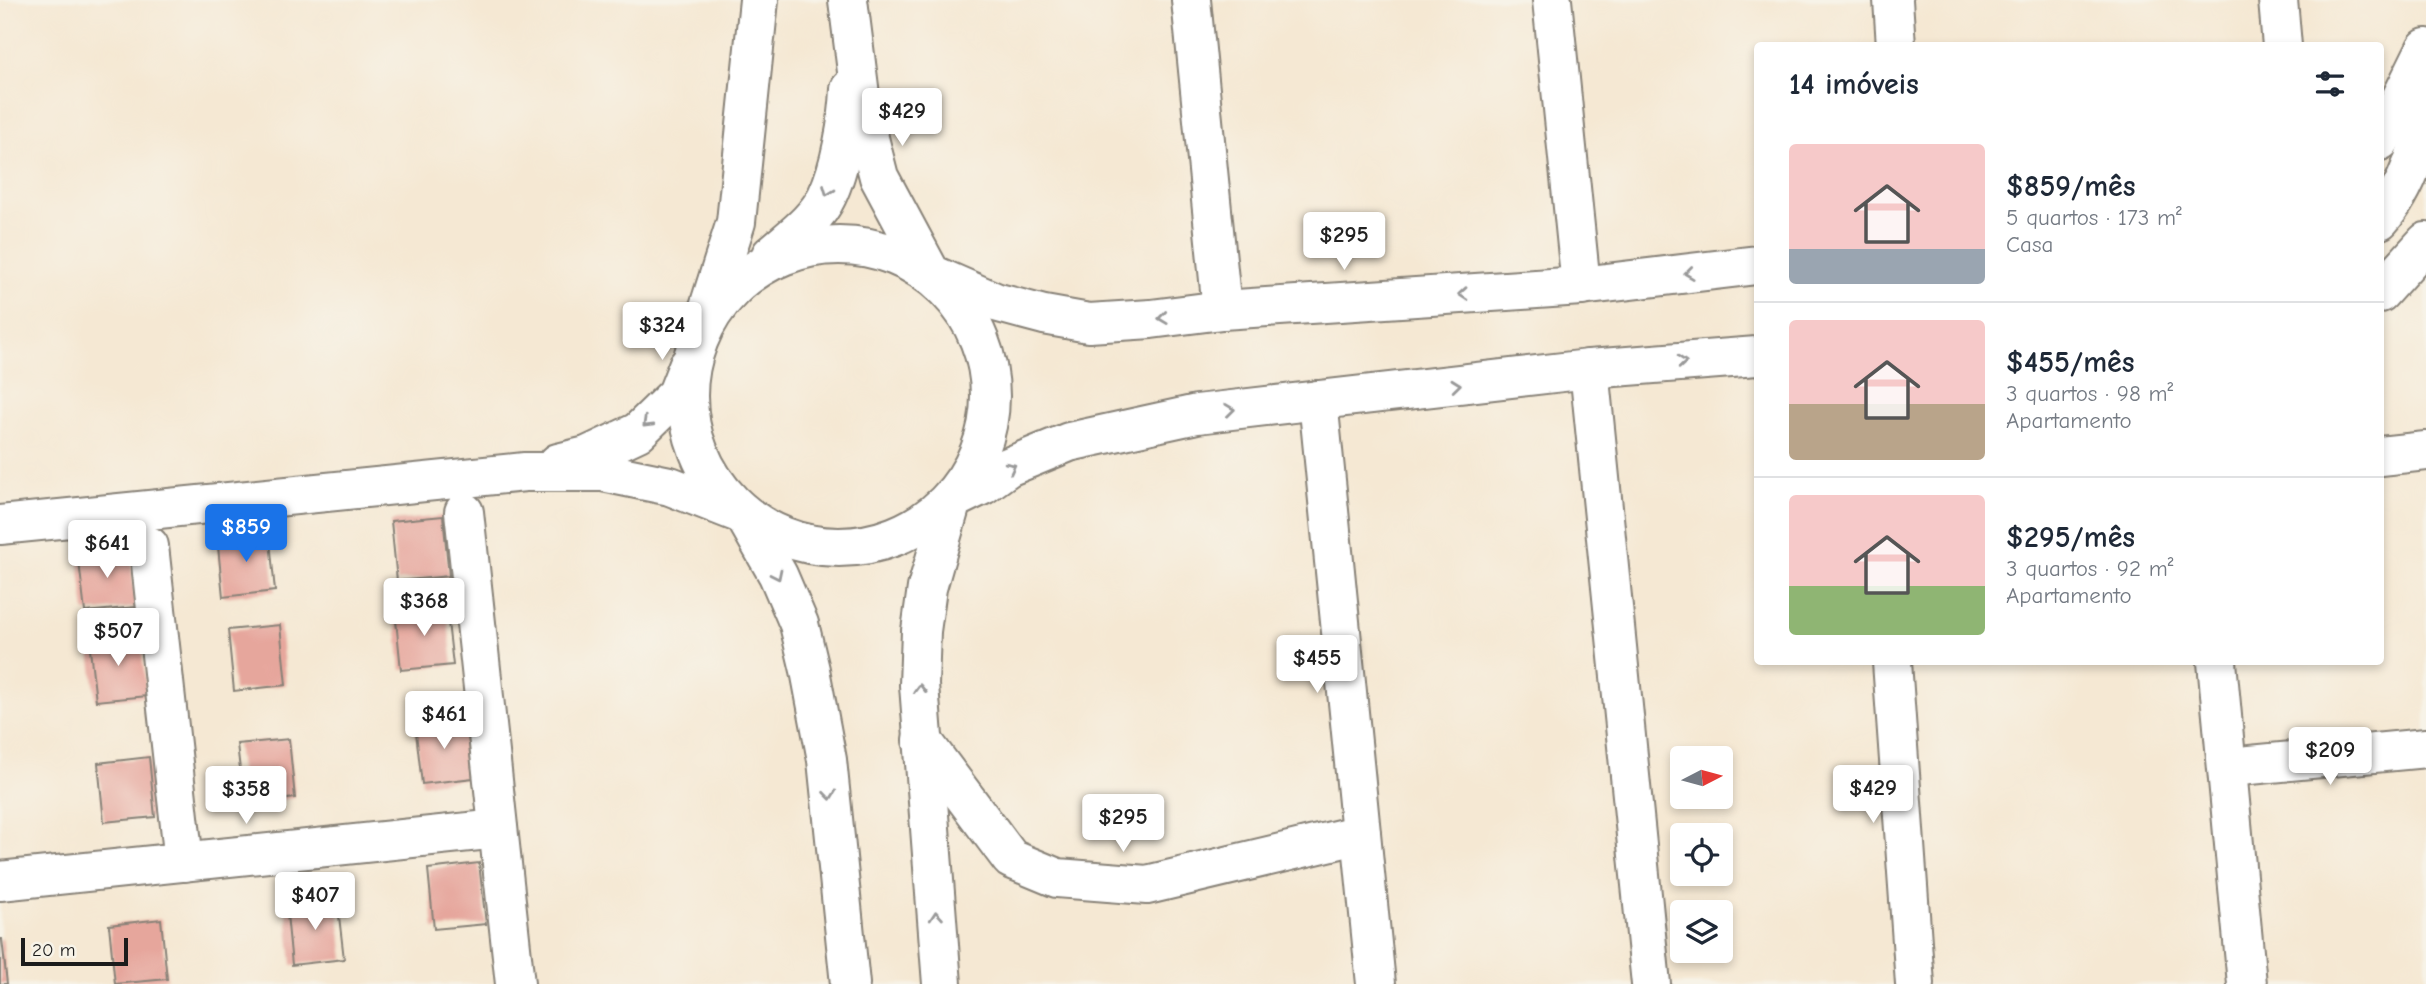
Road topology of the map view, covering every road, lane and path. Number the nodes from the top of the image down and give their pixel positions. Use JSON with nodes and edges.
{"nodes":[{"id":1,"x":759,"y":0,"type":"edge"},
{"id":2,"x":1191,"y":0,"type":"edge"},
{"id":3,"x":1552,"y":0,"type":"edge"},
{"id":4,"x":1893,"y":0,"type":"edge"},
{"id":5,"x":2278,"y":0,"type":"edge"},
{"id":6,"x":849,"y":14,"type":"edge"},
{"id":7,"x":1896,"y":42,"type":"edge"},
{"id":8,"x":2282,"y":42,"type":"edge"},
{"id":9,"x":2426,"y":48,"type":"edge"},
{"id":10,"x":2426,"y":98,"type":"edge"},
{"id":11,"x":2384,"y":133,"type":"edge"},
{"id":12,"x":2384,"y":216,"type":"edge"},
{"id":13,"x":2426,"y":242,"type":"edge"},
{"id":14,"x":1754,"y":265,"type":"edge"},
{"id":15,"x":751,"y":272,"type":"junction"},
{"id":16,"x":931,"y":274,"type":"junction"},
{"id":17,"x":1581,"y":286,"type":"junction"},
{"id":18,"x":2384,"y":289,"type":"edge"},
{"id":19,"x":1222,"y":310,"type":"junction"},
{"id":20,"x":696,"y":346,"type":"junction"},
{"id":21,"x":1754,"y":356,"type":"edge"},
{"id":22,"x":1589,"y":369,"type":"junction"},
{"id":23,"x":1318,"y":400,"type":"junction"},
{"id":24,"x":2426,"y":451,"type":"edge"},
{"id":25,"x":2384,"y":456,"type":"edge"},
{"id":26,"x":525,"y":472,"type":"junction"},
{"id":27,"x":951,"y":500,"type":"junction"},
{"id":28,"x":464,"y":512,"type":"dead end"},
{"id":29,"x":744,"y":515,"type":"junction"},
{"id":30,"x":0,"y":525,"type":"edge"},
{"id":31,"x":149,"y":546,"type":"dead end"},
{"id":32,"x":1892,"y":665,"type":"edge"},
{"id":33,"x":2217,"y":665,"type":"edge"},
{"id":34,"x":922,"y":740,"type":"junction"},
{"id":35,"x":2426,"y":748,"type":"edge"},
{"id":36,"x":2228,"y":767,"type":"junction"},
{"id":37,"x":498,"y":830,"type":"junction"},
{"id":38,"x":1361,"y":834,"type":"junction"},
{"id":39,"x":184,"y":862,"type":"junction"},
{"id":40,"x":0,"y":881,"type":"edge"},
{"id":41,"x":515,"y":984,"type":"edge"},
{"id":42,"x":850,"y":984,"type":"edge"},
{"id":43,"x":942,"y":984,"type":"edge"},
{"id":44,"x":1376,"y":984,"type":"edge"},
{"id":45,"x":1650,"y":984,"type":"edge"},
{"id":46,"x":1915,"y":984,"type":"edge"},
{"id":47,"x":2247,"y":984,"type":"edge"}],
"edges":[{"from":1,"to":20,"type":"street"},
{"from":2,"to":19,"type":"street"},
{"from":3,"to":17,"type":"street"},
{"from":4,"to":7,"type":"street"},
{"from":5,"to":8,"type":"street"},
{"from":6,"to":15,"type":"street","one_way":true},
{"from":6,"to":16,"type":"street"},
{"from":9,"to":11,"type":"street"},
{"from":10,"to":12,"type":"street"},
{"from":13,"to":18,"type":"street"},
{"from":14,"to":17,"type":"street","one_way":true},
{"from":15,"to":16,"type":"street"},
{"from":15,"to":20,"type":"street"},
{"from":19,"to":16,"type":"street","one_way":true},
{"from":16,"to":27,"type":"street"},
{"from":17,"to":19,"type":"street","one_way":true},
{"from":20,"to":26,"type":"street","one_way":true},
{"from":20,"to":29,"type":"street"},
{"from":22,"to":21,"type":"street","one_way":true},
{"from":23,"to":22,"type":"street","one_way":true},
{"from":22,"to":45,"type":"street"},
{"from":27,"to":23,"type":"street","one_way":true},
{"from":23,"to":38,"type":"street"},
{"from":24,"to":25,"type":"street"},
{"from":26,"to":29,"type":"street"},
{"from":26,"to":30,"type":"street"},
{"from":27,"to":29,"type":"street"},
{"from":34,"to":27,"type":"street","one_way":true},
{"from":28,"to":37,"type":"street"},
{"from":29,"to":42,"type":"street","one_way":true},
{"from":31,"to":39,"type":"street"},
{"from":32,"to":46,"type":"street"},
{"from":33,"to":36,"type":"street"},
{"from":34,"to":38,"type":"street"},
{"from":43,"to":34,"type":"street","one_way":true},
{"from":35,"to":36,"type":"street"},
{"from":36,"to":47,"type":"street"},
{"from":37,"to":39,"type":"street"},
{"from":37,"to":41,"type":"street"},
{"from":38,"to":44,"type":"street"},
{"from":39,"to":40,"type":"street"}]}
